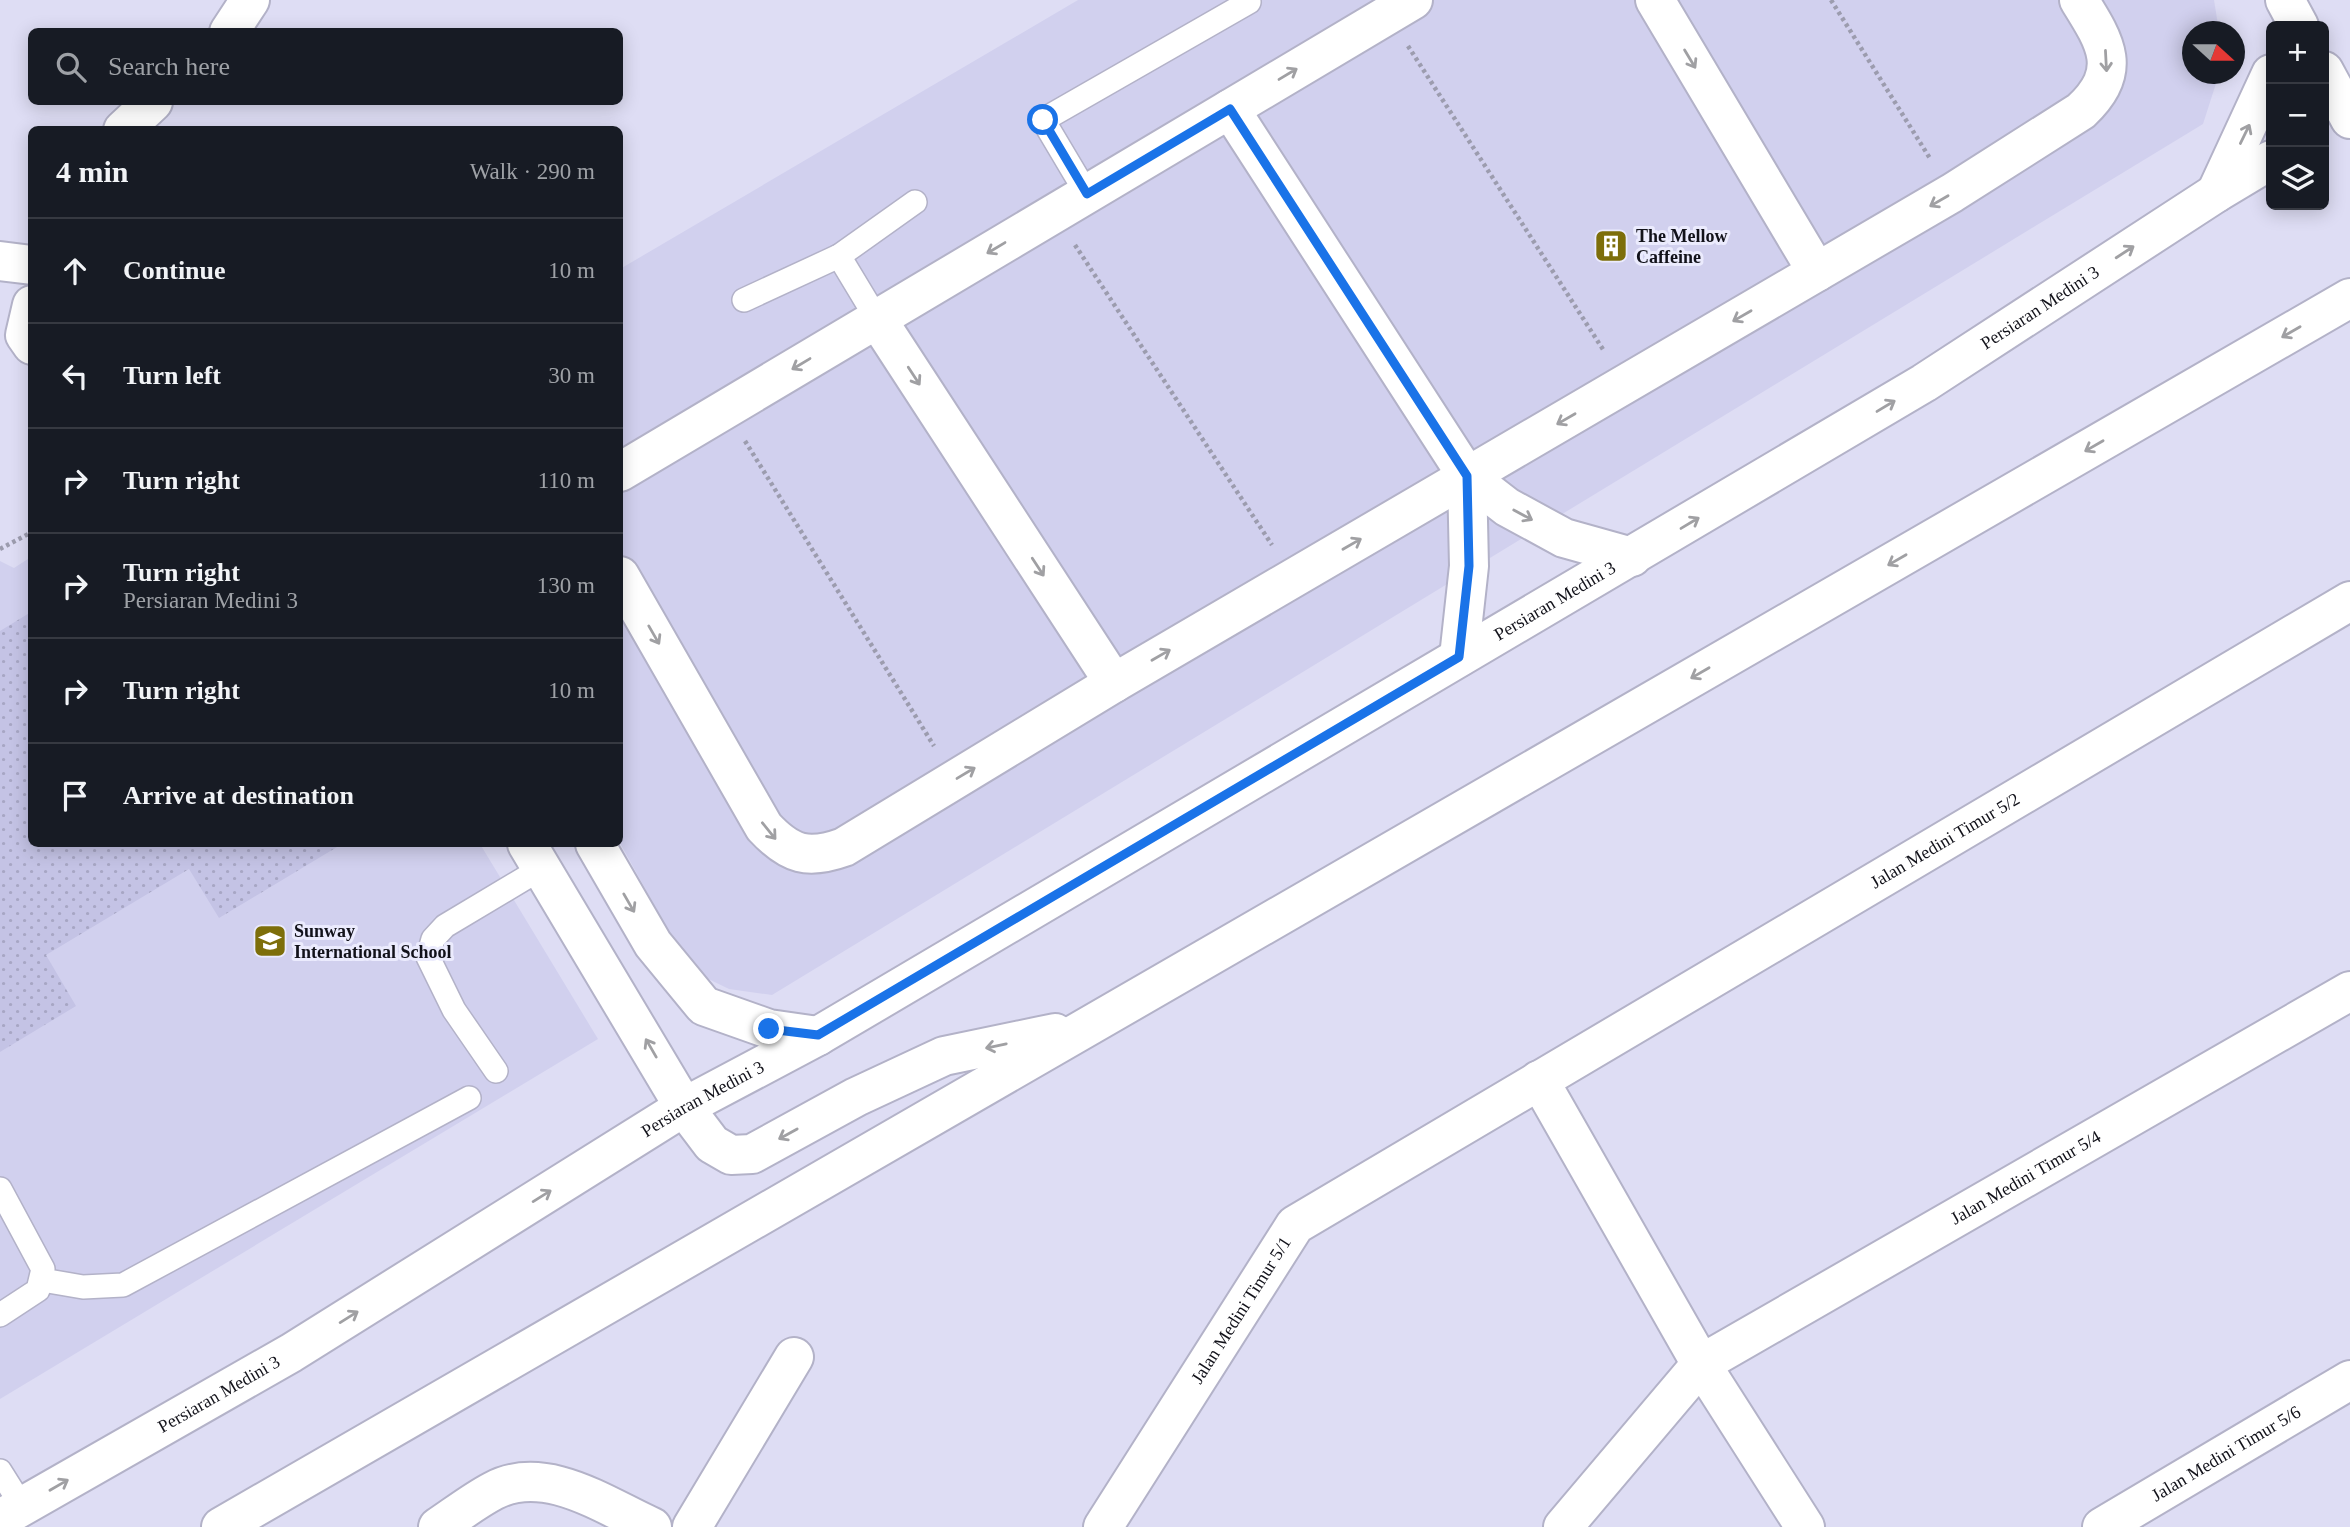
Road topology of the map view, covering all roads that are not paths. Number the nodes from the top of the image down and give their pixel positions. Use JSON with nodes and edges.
{"nodes":[{"id":1,"x":250,"y":0,"type":"edge"},
{"id":2,"x":1655,"y":0,"type":"edge"},
{"id":3,"x":2079,"y":0,"type":"edge"},
{"id":4,"x":2284,"y":0,"type":"edge"},
{"id":5,"x":1249,"y":2,"type":"dead end"},
{"id":6,"x":1401,"y":7,"type":"edge"},
{"id":7,"x":2284,"y":21,"type":"edge"},
{"id":8,"x":2296,"y":21,"type":"edge"},
{"id":9,"x":232,"y":28,"type":"edge"},
{"id":10,"x":2266,"y":84,"type":"edge"},
{"id":11,"x":2329,"y":84,"type":"edge"},
{"id":12,"x":150,"y":105,"type":"edge"},
{"id":13,"x":1230,"y":109,"type":"junction"},
{"id":14,"x":2343,"y":119,"type":"edge"},
{"id":15,"x":127,"y":126,"type":"edge"},
{"id":16,"x":2266,"y":163,"type":"edge"},
{"id":17,"x":2216,"y":193,"type":"junction"},
{"id":18,"x":1087,"y":194,"type":"junction"},
{"id":19,"x":915,"y":202,"type":"dead end"},
{"id":20,"x":839,"y":256,"type":"junction"},
{"id":21,"x":0,"y":261,"type":"edge"},
{"id":22,"x":28,"y":264,"type":"edge"},
{"id":23,"x":1817,"y":272,"type":"junction"},
{"id":24,"x":2350,"y":298,"type":"edge"},
{"id":25,"x":744,"y":300,"type":"dead end"},
{"id":26,"x":877,"y":319,"type":"junction"},
{"id":27,"x":28,"y":322,"type":"edge"},
{"id":28,"x":28,"y":339,"type":"edge"},
{"id":29,"x":623,"y":470,"type":"edge"},
{"id":30,"x":1467,"y":476,"type":"junction"},
{"id":31,"x":1632,"y":558,"type":"junction"},
{"id":32,"x":623,"y":581,"type":"edge"},
{"id":33,"x":2350,"y":601,"type":"edge"},
{"id":34,"x":1459,"y":657,"type":"junction"},
{"id":35,"x":1114,"y":683,"type":"junction"},
{"id":36,"x":597,"y":847,"type":"edge"},
{"id":37,"x":534,"y":856,"type":"edge"},
{"id":38,"x":2350,"y":992,"type":"edge"},
{"id":39,"x":1087,"y":1027,"type":"junction"},
{"id":40,"x":818,"y":1035,"type":"junction"},
{"id":41,"x":495,"y":1071,"type":"dead end"},
{"id":42,"x":1539,"y":1080,"type":"junction"},
{"id":43,"x":470,"y":1098,"type":"dead end"},
{"id":44,"x":684,"y":1107,"type":"junction"},
{"id":45,"x":0,"y":1189,"type":"edge"},
{"id":46,"x":42,"y":1280,"type":"junction"},
{"id":47,"x":0,"y":1315,"type":"edge"},
{"id":48,"x":794,"y":1357,"type":"dead end"},
{"id":49,"x":1702,"y":1364,"type":"junction"},
{"id":50,"x":2350,"y":1380,"type":"edge"},
{"id":51,"x":0,"y":1471,"type":"edge"},
{"id":52,"x":11,"y":1513,"type":"edge"},
{"id":53,"x":221,"y":1527,"type":"edge"},
{"id":54,"x":438,"y":1527,"type":"edge"},
{"id":55,"x":652,"y":1527,"type":"edge"},
{"id":56,"x":692,"y":1527,"type":"edge"},
{"id":57,"x":1103,"y":1527,"type":"edge"},
{"id":58,"x":1563,"y":1527,"type":"edge"},
{"id":59,"x":1805,"y":1527,"type":"edge"},
{"id":60,"x":2102,"y":1527,"type":"edge"}],
"edges":[{"from":1,"to":9,"type":"street"},
{"from":2,"to":23,"type":"street","one_way":true},
{"from":3,"to":23,"type":"street","one_way":true},
{"from":4,"to":7,"type":"street"},
{"from":4,"to":8,"type":"street"},
{"from":5,"to":18,"type":"lane"},
{"from":13,"to":6,"type":"street","one_way":true},
{"from":17,"to":10,"type":"street","one_way":true},
{"from":11,"to":14,"type":"street"},
{"from":12,"to":15,"type":"street"},
{"from":13,"to":18,"type":"street"},
{"from":13,"to":30,"type":"street"},
{"from":16,"to":17,"type":"street","name":"Persiaran Medini 3"},
{"from":31,"to":17,"type":"street","name":"Persiaran Medini 3","one_way":true},
{"from":18,"to":26,"type":"street","one_way":true},
{"from":19,"to":20,"type":"lane"},
{"from":20,"to":25,"type":"lane"},
{"from":20,"to":26,"type":"lane"},
{"from":21,"to":22,"type":"street"},
{"from":23,"to":30,"type":"street","one_way":true},
{"from":24,"to":39,"type":"street","one_way":true},
{"from":26,"to":29,"type":"street","one_way":true},
{"from":26,"to":35,"type":"street","one_way":true},
{"from":27,"to":28,"type":"street"},
{"from":30,"to":31,"type":"street","one_way":true},
{"from":30,"to":34,"type":"street"},
{"from":35,"to":30,"type":"street","one_way":true},
{"from":31,"to":34,"type":"street","name":"Persiaran Medini 3"},
{"from":32,"to":35,"type":"street","one_way":true},
{"from":33,"to":42,"type":"street","name":"Jalan Medini Timur 5/2"},
{"from":34,"to":40,"type":"street","name":"Persiaran Medini 3"},
{"from":36,"to":40,"type":"street","one_way":true},
{"from":37,"to":41,"type":"lane"},
{"from":44,"to":37,"type":"street","one_way":true},
{"from":38,"to":49,"type":"street","name":"Jalan Medini Timur 5/4"},
{"from":39,"to":44,"type":"street","one_way":true},
{"from":39,"to":53,"type":"street"},
{"from":40,"to":44,"type":"street","name":"Persiaran Medini 3"},
{"from":42,"to":49,"type":"street"},
{"from":42,"to":57,"type":"street","name":"Jalan Medini Timur 5/1"},
{"from":43,"to":46,"type":"lane"},
{"from":52,"to":44,"type":"street","name":"Persiaran Medini 3","one_way":true},
{"from":45,"to":46,"type":"lane"},
{"from":46,"to":47,"type":"lane"},
{"from":48,"to":56,"type":"street"},
{"from":49,"to":58,"type":"street","name":"Jalan Medini Timur 5/4"},
{"from":49,"to":59,"type":"street"},
{"from":50,"to":60,"type":"street","name":"Jalan Medini Timur 5/6"},
{"from":51,"to":52,"type":"lane"},
{"from":54,"to":55,"type":"street"}]}
